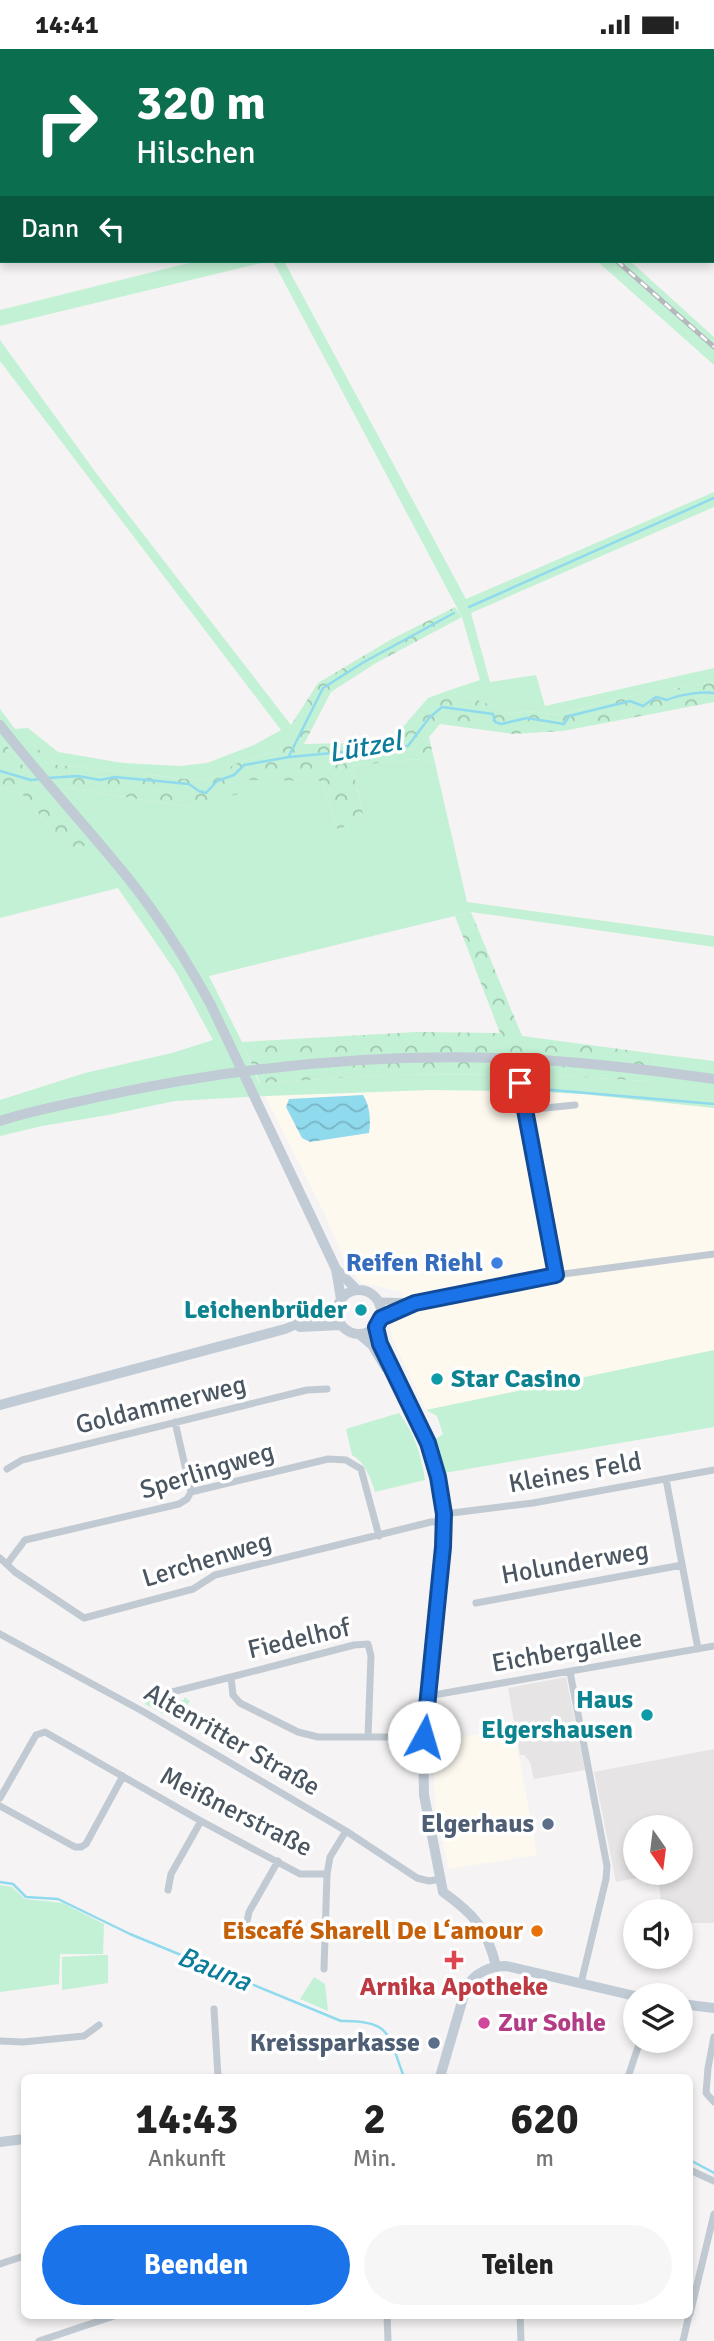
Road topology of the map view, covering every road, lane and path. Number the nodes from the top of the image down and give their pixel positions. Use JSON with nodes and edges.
{"nodes":[{"id":1,"x":0,"y":725,"type":"edge"},
{"id":2,"x":714,"y":1079,"type":"edge"},
{"id":3,"x":520,"y":1083,"type":"dead end"},
{"id":4,"x":575,"y":1105,"type":"dead end"},
{"id":5,"x":525,"y":1110,"type":"junction"},
{"id":6,"x":0,"y":1121,"type":"edge"},
{"id":7,"x":714,"y":1254,"type":"edge"},
{"id":8,"x":336,"y":1269,"type":"junction"},
{"id":9,"x":556,"y":1275,"type":"junction"},
{"id":10,"x":357,"y":1290,"type":"junction"},
{"id":11,"x":379,"y":1301,"type":"junction"},
{"id":12,"x":340,"y":1303,"type":"junction"},
{"id":13,"x":415,"y":1303,"type":"junction"},
{"id":14,"x":378,"y":1322,"type":"junction"},
{"id":15,"x":341,"y":1325,"type":"junction"},
{"id":16,"x":285,"y":1329,"type":"junction"},
{"id":17,"x":359,"y":1334,"type":"junction"},
{"id":18,"x":327,"y":1389,"type":"dead end"},
{"id":19,"x":0,"y":1405,"type":"edge"},
{"id":20,"x":415,"y":1416,"type":"junction"},
{"id":21,"x":175,"y":1422,"type":"junction"},
{"id":22,"x":7,"y":1469,"type":"dead end"},
{"id":23,"x":714,"y":1470,"type":"edge"},
{"id":24,"x":666,"y":1479,"type":"junction"},
{"id":25,"x":191,"y":1492,"type":"junction"},
{"id":26,"x":444,"y":1517,"type":"junction"},
{"id":27,"x":379,"y":1536,"type":"junction"},
{"id":28,"x":0,"y":1558,"type":"edge"},
{"id":29,"x":7,"y":1564,"type":"junction"},
{"id":30,"x":682,"y":1565,"type":"junction"},
{"id":31,"x":475,"y":1603,"type":"dead end"},
{"id":32,"x":0,"y":1634,"type":"edge"},
{"id":33,"x":714,"y":1646,"type":"edge"},
{"id":34,"x":698,"y":1649,"type":"junction"},
{"id":35,"x":570,"y":1672,"type":"junction"},
{"id":36,"x":231,"y":1677,"type":"junction"},
{"id":37,"x":172,"y":1692,"type":"dead end"},
{"id":38,"x":428,"y":1696,"type":"junction"},
{"id":39,"x":368,"y":1737,"type":"junction"},
{"id":40,"x":424,"y":1737,"type":"junction"},
{"id":41,"x":123,"y":1776,"type":"junction"},
{"id":42,"x":0,"y":1798,"type":"edge"},
{"id":43,"x":0,"y":1806,"type":"edge"},
{"id":44,"x":201,"y":1821,"type":"junction"},
{"id":45,"x":345,"y":1831,"type":"junction"},
{"id":46,"x":278,"y":1861,"type":"junction"},
{"id":47,"x":327,"y":1874,"type":"junction"},
{"id":48,"x":441,"y":1879,"type":"junction"},
{"id":49,"x":168,"y":1890,"type":"dead end"},
{"id":50,"x":245,"y":1931,"type":"dead end"},
{"id":51,"x":496,"y":1966,"type":"junction"},
{"id":52,"x":324,"y":1969,"type":"dead end"},
{"id":53,"x":581,"y":1983,"type":"junction"},
{"id":54,"x":623,"y":1993,"type":"edge"},
{"id":55,"x":693,"y":2005,"type":"edge"},
{"id":56,"x":714,"y":2008,"type":"edge"},
{"id":57,"x":214,"y":2009,"type":"dead end"},
{"id":58,"x":99,"y":2025,"type":"dead end"},
{"id":59,"x":714,"y":2037,"type":"edge"},
{"id":60,"x":0,"y":2041,"type":"edge"},
{"id":61,"x":636,"y":2053,"type":"edge"},
{"id":62,"x":218,"y":2074,"type":"edge"},
{"id":63,"x":441,"y":2074,"type":"edge"},
{"id":64,"x":629,"y":2074,"type":"edge"},
{"id":65,"x":714,"y":2102,"type":"edge"},
{"id":66,"x":21,"y":2139,"type":"edge"},
{"id":67,"x":0,"y":2142,"type":"edge"},
{"id":68,"x":693,"y":2171,"type":"edge"},
{"id":69,"x":714,"y":2181,"type":"edge"},
{"id":70,"x":714,"y":2214,"type":"edge"},
{"id":71,"x":21,"y":2257,"type":"edge"},
{"id":72,"x":0,"y":2264,"type":"edge"},
{"id":73,"x":693,"y":2299,"type":"edge"},
{"id":74,"x":105,"y":2319,"type":"edge"},
{"id":75,"x":387,"y":2319,"type":"edge"},
{"id":76,"x":520,"y":2319,"type":"edge"},
{"id":77,"x":688,"y":2319,"type":"edge"},
{"id":78,"x":39,"y":2341,"type":"edge"},
{"id":79,"x":388,"y":2341,"type":"edge"},
{"id":80,"x":521,"y":2341,"type":"edge"},
{"id":81,"x":683,"y":2341,"type":"edge"}],
"edges":[{"from":1,"to":8,"type":"street"},
{"from":2,"to":6,"type":"street"},
{"from":3,"to":5,"type":"street"},
{"from":4,"to":5,"type":"street"},
{"from":5,"to":9,"type":"street"},
{"from":7,"to":9,"type":"street"},
{"from":8,"to":10,"type":"street"},
{"from":8,"to":12,"type":"street"},
{"from":9,"to":13,"type":"street"},
{"from":10,"to":11,"type":"street"},
{"from":10,"to":12,"type":"street"},
{"from":11,"to":13,"type":"street"},
{"from":11,"to":14,"type":"street"},
{"from":12,"to":15,"type":"street"},
{"from":12,"to":16,"type":"street"},
{"from":13,"to":14,"type":"street"},
{"from":14,"to":17,"type":"street"},
{"from":14,"to":20,"type":"street"},
{"from":15,"to":16,"type":"street"},
{"from":15,"to":17,"type":"street"},
{"from":16,"to":19,"type":"street"},
{"from":17,"to":20,"type":"street"},
{"from":18,"to":21,"type":"street","name":"Goldammerweg"},
{"from":20,"to":26,"type":"street"},
{"from":21,"to":22,"type":"street","name":"Goldammerweg"},
{"from":21,"to":25,"type":"street"},
{"from":23,"to":24,"type":"street","name":"Kleines Feld"},
{"from":24,"to":26,"type":"street","name":"Kleines Feld"},
{"from":24,"to":30,"type":"street"},
{"from":25,"to":27,"type":"street","name":"Sperlingweg"},
{"from":25,"to":29,"type":"street","name":"Sperlingweg"},
{"from":26,"to":27,"type":"street","name":"Lerchenweg"},
{"from":26,"to":38,"type":"street"},
{"from":27,"to":29,"type":"street","name":"Lerchenweg"},
{"from":28,"to":29,"type":"street","name":"Lerchenweg"},
{"from":30,"to":31,"type":"street","name":"Holunderweg"},
{"from":30,"to":34,"type":"street"},
{"from":32,"to":45,"type":"street","name":"Altenritter Straße"},
{"from":33,"to":34,"type":"street","name":"Eichbergallee"},
{"from":34,"to":35,"type":"street","name":"Eichbergallee"},
{"from":35,"to":38,"type":"street","name":"Eichbergallee"},
{"from":35,"to":53,"type":"street"},
{"from":36,"to":37,"type":"street","name":"Fiedelhof"},
{"from":36,"to":39,"type":"street","name":"Fiedelhof"},
{"from":36,"to":39,"type":"street","name":"Fiedelhof"},
{"from":38,"to":40,"type":"street"},
{"from":39,"to":40,"type":"street","name":"Fiedelhof"},
{"from":40,"to":48,"type":"street"},
{"from":41,"to":42,"type":"street","name":"Meißnerstraße"},
{"from":41,"to":43,"type":"street","name":"Meißnerstraße"},
{"from":41,"to":44,"type":"street","name":"Meißnerstraße"},
{"from":44,"to":46,"type":"street","name":"Meißnerstraße"},
{"from":44,"to":49,"type":"street"},
{"from":45,"to":47,"type":"street","name":"Meißnerstraße"},
{"from":45,"to":48,"type":"street","name":"Altenritter Straße"},
{"from":46,"to":47,"type":"street","name":"Meißnerstraße"},
{"from":46,"to":50,"type":"street"},
{"from":47,"to":52,"type":"street"},
{"from":48,"to":51,"type":"street"},
{"from":51,"to":53,"type":"street"},
{"from":51,"to":63,"type":"street"},
{"from":53,"to":54,"type":"street"},
{"from":55,"to":56,"type":"street"},
{"from":57,"to":62,"type":"street"},
{"from":58,"to":60,"type":"street"},
{"from":59,"to":65,"type":"street"},
{"from":61,"to":64,"type":"street"},
{"from":66,"to":67,"type":"street"},
{"from":68,"to":69,"type":"street"},
{"from":70,"to":73,"type":"street"},
{"from":71,"to":72,"type":"street"},
{"from":74,"to":78,"type":"street"},
{"from":75,"to":79,"type":"street"},
{"from":76,"to":80,"type":"street"},
{"from":77,"to":81,"type":"street"}]}
